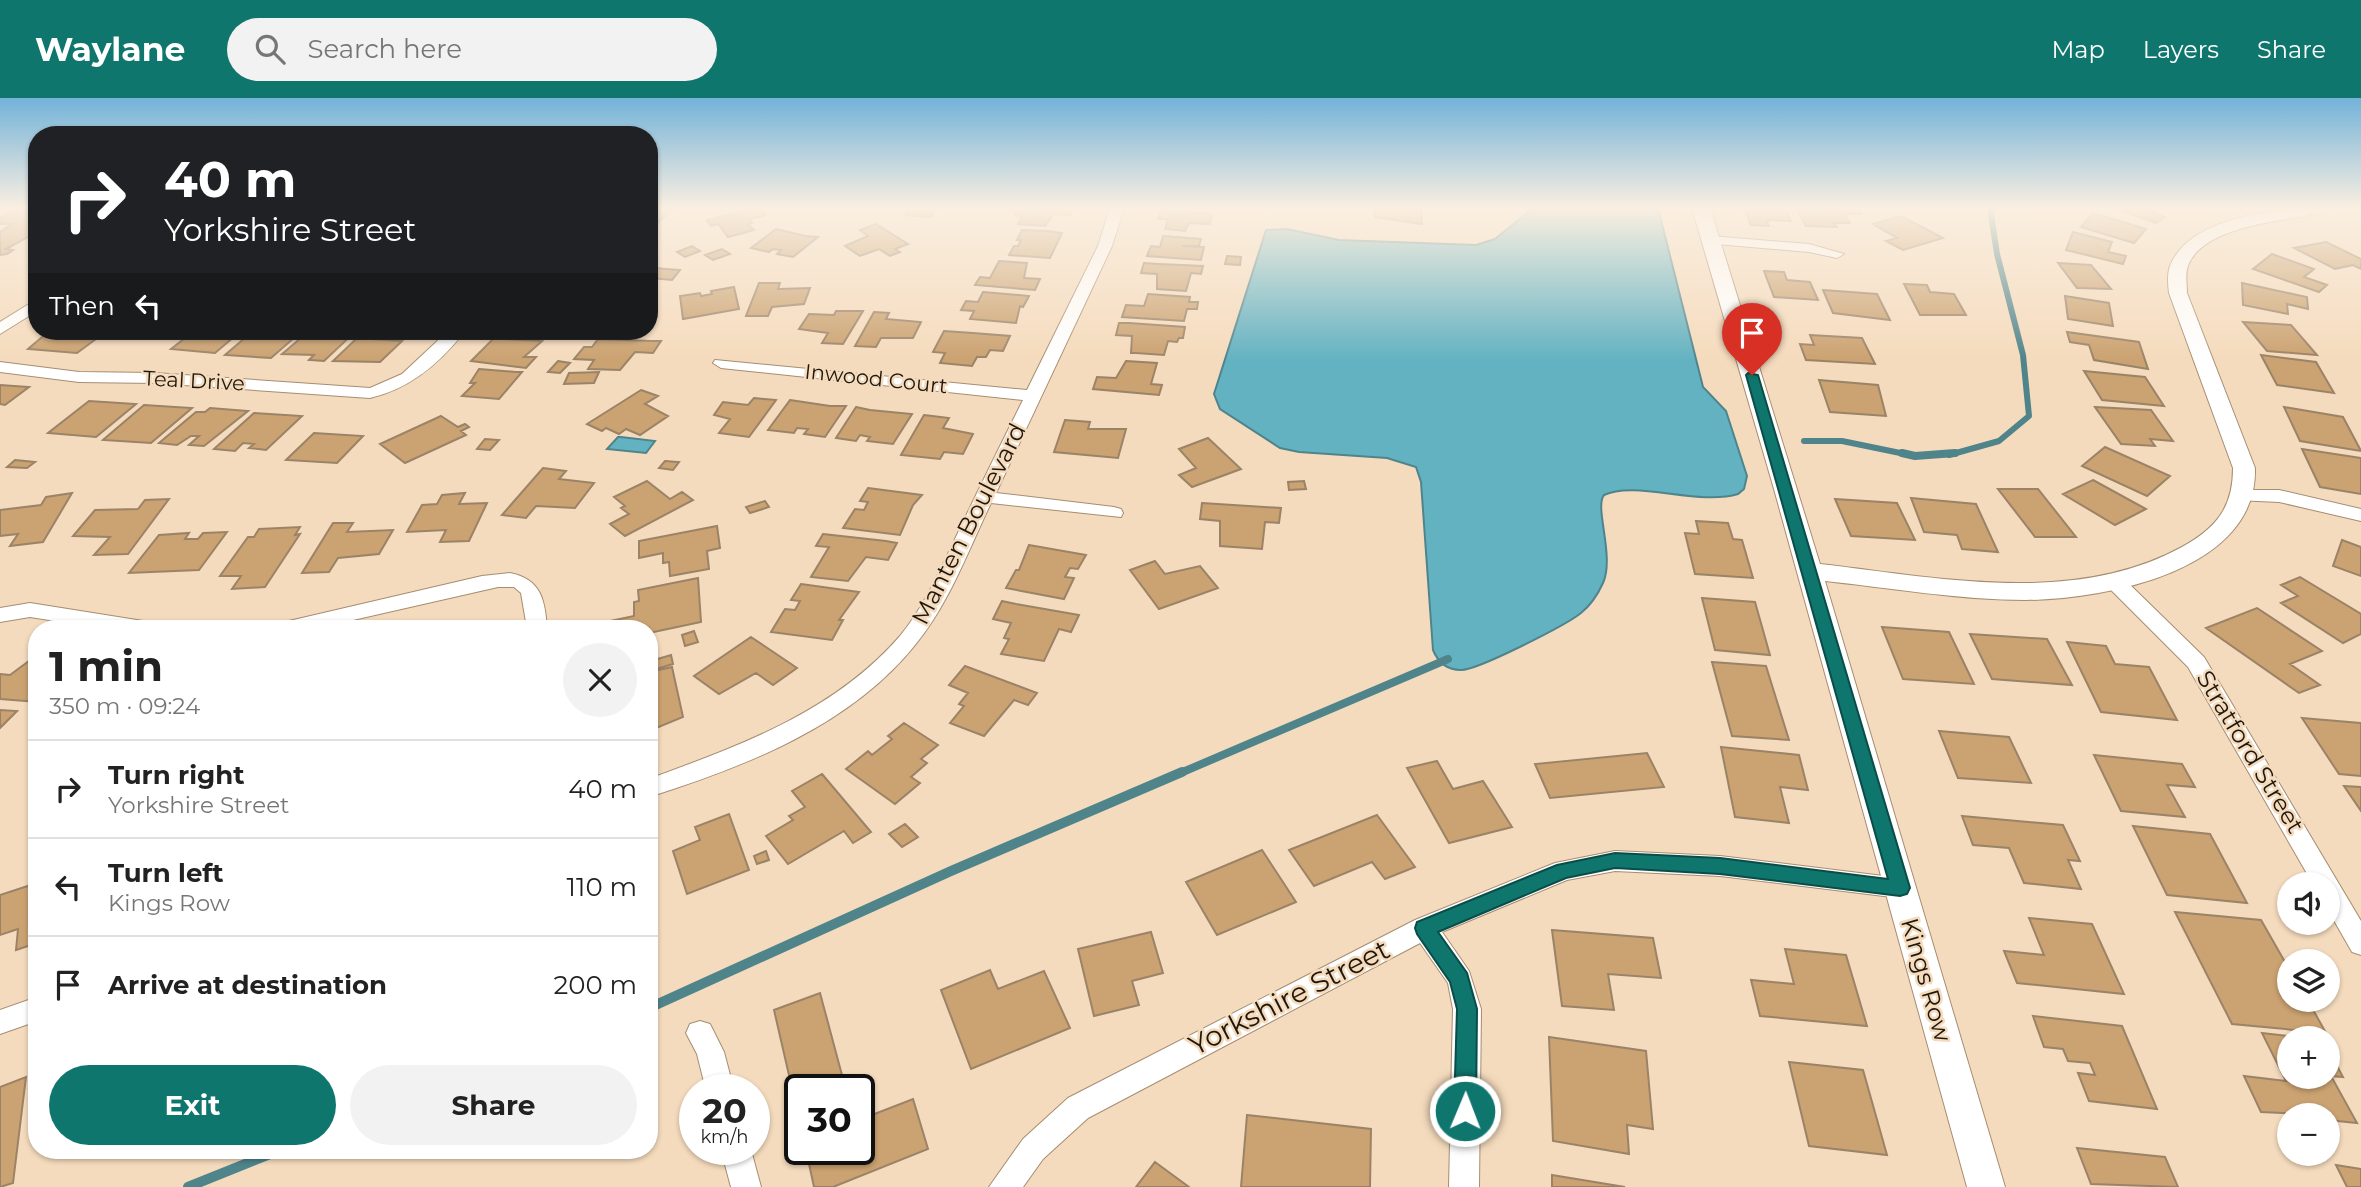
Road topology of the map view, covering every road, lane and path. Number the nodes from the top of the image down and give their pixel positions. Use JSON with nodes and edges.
{"nodes":[{"id":1,"x":1099,"y":259,"type":"edge"},
{"id":2,"x":1716,"y":259,"type":"edge"},
{"id":3,"x":2183,"y":259,"type":"edge"},
{"id":4,"x":28,"y":310,"type":"edge"},
{"id":5,"x":0,"y":329,"type":"edge"},
{"id":6,"x":448,"y":340,"type":"edge"},
{"id":7,"x":721,"y":363,"type":"dead end"},
{"id":8,"x":0,"y":367,"type":"edge"},
{"id":9,"x":1032,"y":396,"type":"junction"},
{"id":10,"x":2243,"y":496,"type":"junction"},
{"id":11,"x":985,"y":497,"type":"junction"},
{"id":12,"x":1114,"y":513,"type":"dead end"},
{"id":13,"x":2361,"y":515,"type":"edge"},
{"id":14,"x":1810,"y":571,"type":"junction"},
{"id":15,"x":2114,"y":580,"type":"junction"},
{"id":16,"x":3,"y":615,"type":"edge"},
{"id":17,"x":93,"y":620,"type":"edge"},
{"id":18,"x":323,"y":620,"type":"edge"},
{"id":19,"x":536,"y":620,"type":"edge"},
{"id":20,"x":658,"y":785,"type":"edge"},
{"id":21,"x":1900,"y":888,"type":"junction"},
{"id":22,"x":1424,"y":928,"type":"junction"},
{"id":23,"x":2361,"y":944,"type":"edge"},
{"id":24,"x":28,"y":1012,"type":"edge"},
{"id":25,"x":0,"y":1022,"type":"edge"},
{"id":26,"x":701,"y":1033,"type":"dead end"},
{"id":27,"x":716,"y":1074,"type":"edge"},
{"id":28,"x":740,"y":1165,"type":"edge"},
{"id":29,"x":746,"y":1187,"type":"edge"},
{"id":30,"x":1004,"y":1187,"type":"edge"},
{"id":31,"x":1464,"y":1187,"type":"edge"},
{"id":32,"x":1986,"y":1187,"type":"edge"}],
"edges":[{"from":1,"to":9,"type":"street","name":"Manten Boulevard"},
{"from":2,"to":14,"type":"street","name":"Kings Row"},
{"from":3,"to":10,"type":"street"},
{"from":4,"to":5,"type":"street"},
{"from":6,"to":8,"type":"street","name":"Teal Drive"},
{"from":7,"to":9,"type":"street","name":"Inwood Court"},
{"from":9,"to":11,"type":"street","name":"Manten Boulevard"},
{"from":10,"to":13,"type":"street"},
{"from":10,"to":15,"type":"street"},
{"from":11,"to":12,"type":"street"},
{"from":11,"to":20,"type":"street","name":"Manten Boulevard"},
{"from":14,"to":15,"type":"street"},
{"from":14,"to":21,"type":"street","name":"Kings Row"},
{"from":15,"to":23,"type":"street","name":"Stratford Street"},
{"from":16,"to":17,"type":"street"},
{"from":18,"to":19,"type":"street"},
{"from":21,"to":22,"type":"street","name":"Yorkshire Street"},
{"from":21,"to":32,"type":"street","name":"Kings Row"},
{"from":22,"to":30,"type":"street","name":"Yorkshire Street"},
{"from":22,"to":31,"type":"street"},
{"from":24,"to":25,"type":"street"},
{"from":26,"to":27,"type":"street"},
{"from":28,"to":29,"type":"street"}]}
